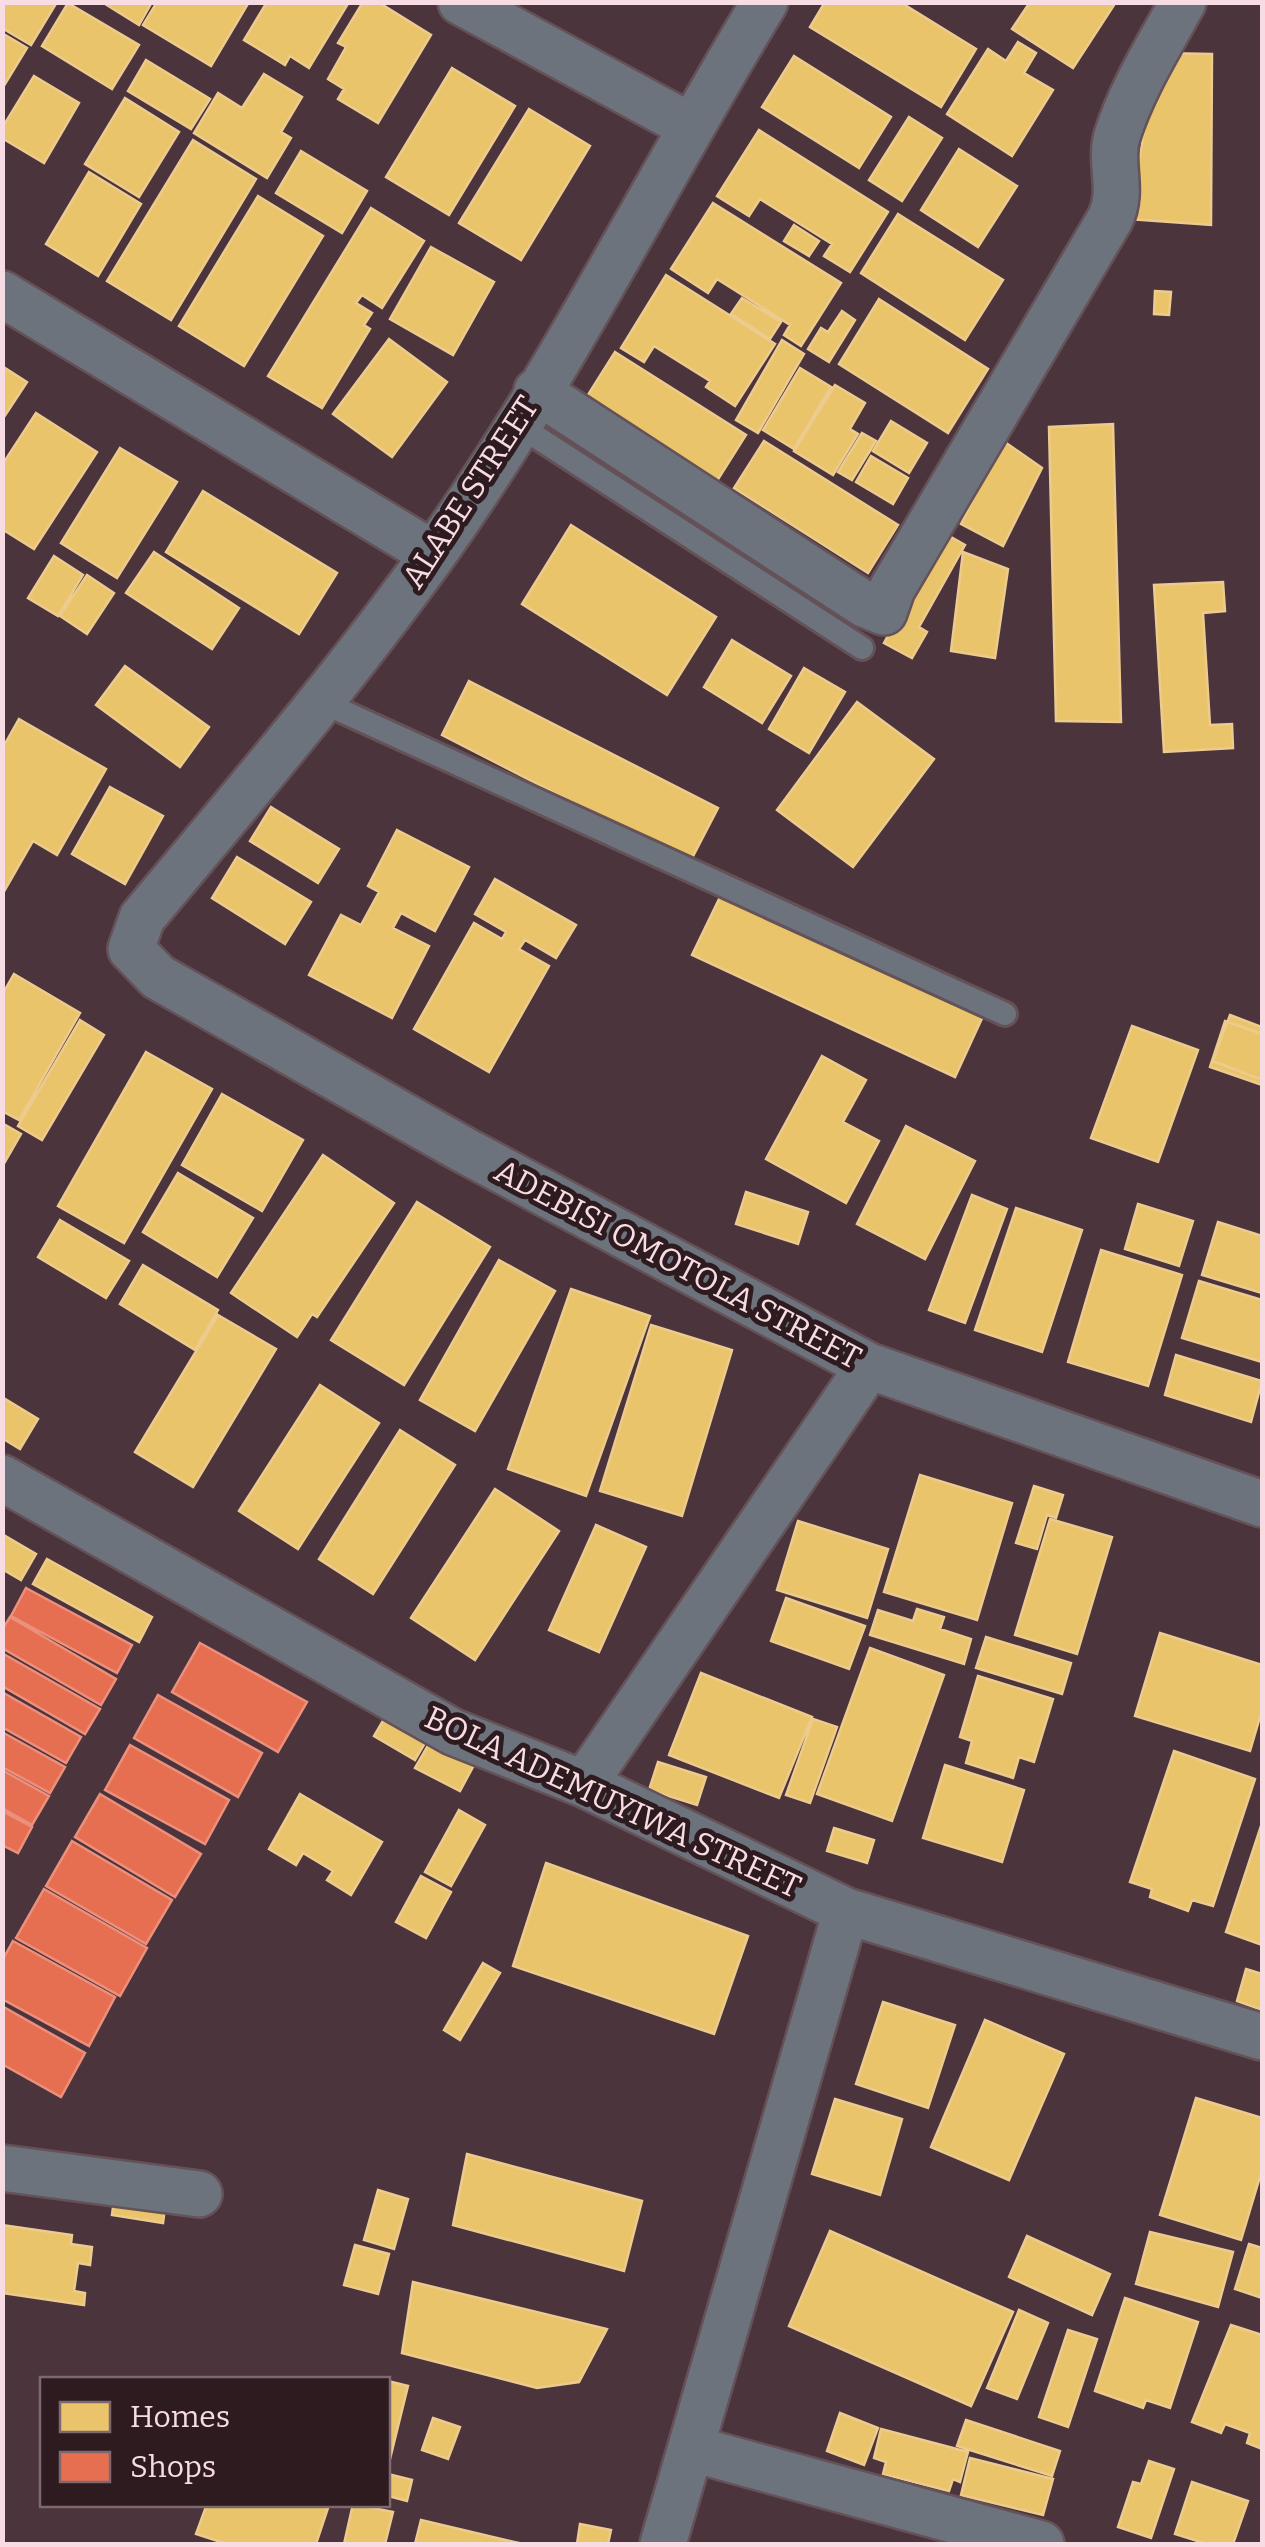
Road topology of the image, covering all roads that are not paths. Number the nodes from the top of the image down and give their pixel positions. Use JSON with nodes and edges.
{"nodes":[{"id":1,"x":461,"y":2,"type":"edge"},
{"id":2,"x":765,"y":2,"type":"edge"},
{"id":3,"x":1182,"y":2,"type":"edge"},
{"id":4,"x":690,"y":126,"type":"junction"},
{"id":5,"x":2,"y":294,"type":"edge"},
{"id":6,"x":528,"y":408,"type":"junction"},
{"id":7,"x":433,"y":554,"type":"junction"},
{"id":8,"x":862,"y":648,"type":"dead end"},
{"id":9,"x":322,"y":702,"type":"junction"},
{"id":10,"x":131,"y":949,"type":"joint"},
{"id":11,"x":1005,"y":1014,"type":"dead end"},
{"id":12,"x":869,"y":1366,"type":"junction"},
{"id":13,"x":2,"y":1478,"type":"edge"},
{"id":14,"x":1262,"y":1504,"type":"edge"},
{"id":15,"x":584,"y":1784,"type":"junction"},
{"id":16,"x":846,"y":1910,"type":"junction"},
{"id":17,"x":1262,"y":2037,"type":"edge"},
{"id":18,"x":2,"y":2168,"type":"edge"},
{"id":19,"x":199,"y":2194,"type":"dead end"},
{"id":20,"x":692,"y":2450,"type":"junction"},
{"id":21,"x":663,"y":2544,"type":"edge"},
{"id":22,"x":1041,"y":2544,"type":"edge"}],
"edges":[{"from":1,"to":4,"type":"street"},
{"from":2,"to":4,"type":"street","name":"ALABE STREET"},
{"from":3,"to":6,"type":"street"},
{"from":4,"to":6,"type":"street","name":"ALABE STREET"},
{"from":5,"to":7,"type":"street"},
{"from":6,"to":7,"type":"street","name":"ALABE STREET"},
{"from":6,"to":8,"type":"lane"},
{"from":7,"to":9,"type":"street","name":"ALABE STREET"},
{"from":9,"to":10,"type":"street","name":"ALABE STREET"},
{"from":9,"to":11,"type":"lane"},
{"from":10,"to":12,"type":"street","name":"ADEBISI OMOTOLA STREET"},
{"from":12,"to":14,"type":"street","name":"ADEBISI OMOTOLA STREET"},
{"from":12,"to":15,"type":"street"},
{"from":13,"to":15,"type":"street","name":"BOLA ADEMUYIWA STREET"},
{"from":15,"to":16,"type":"street","name":"BOLA ADEMUYIWA STREET"},
{"from":16,"to":17,"type":"street","name":"BOLA ADEMUYIWA STREET"},
{"from":16,"to":20,"type":"street"},
{"from":18,"to":19,"type":"street"},
{"from":20,"to":21,"type":"street"},
{"from":20,"to":22,"type":"street"}]}
